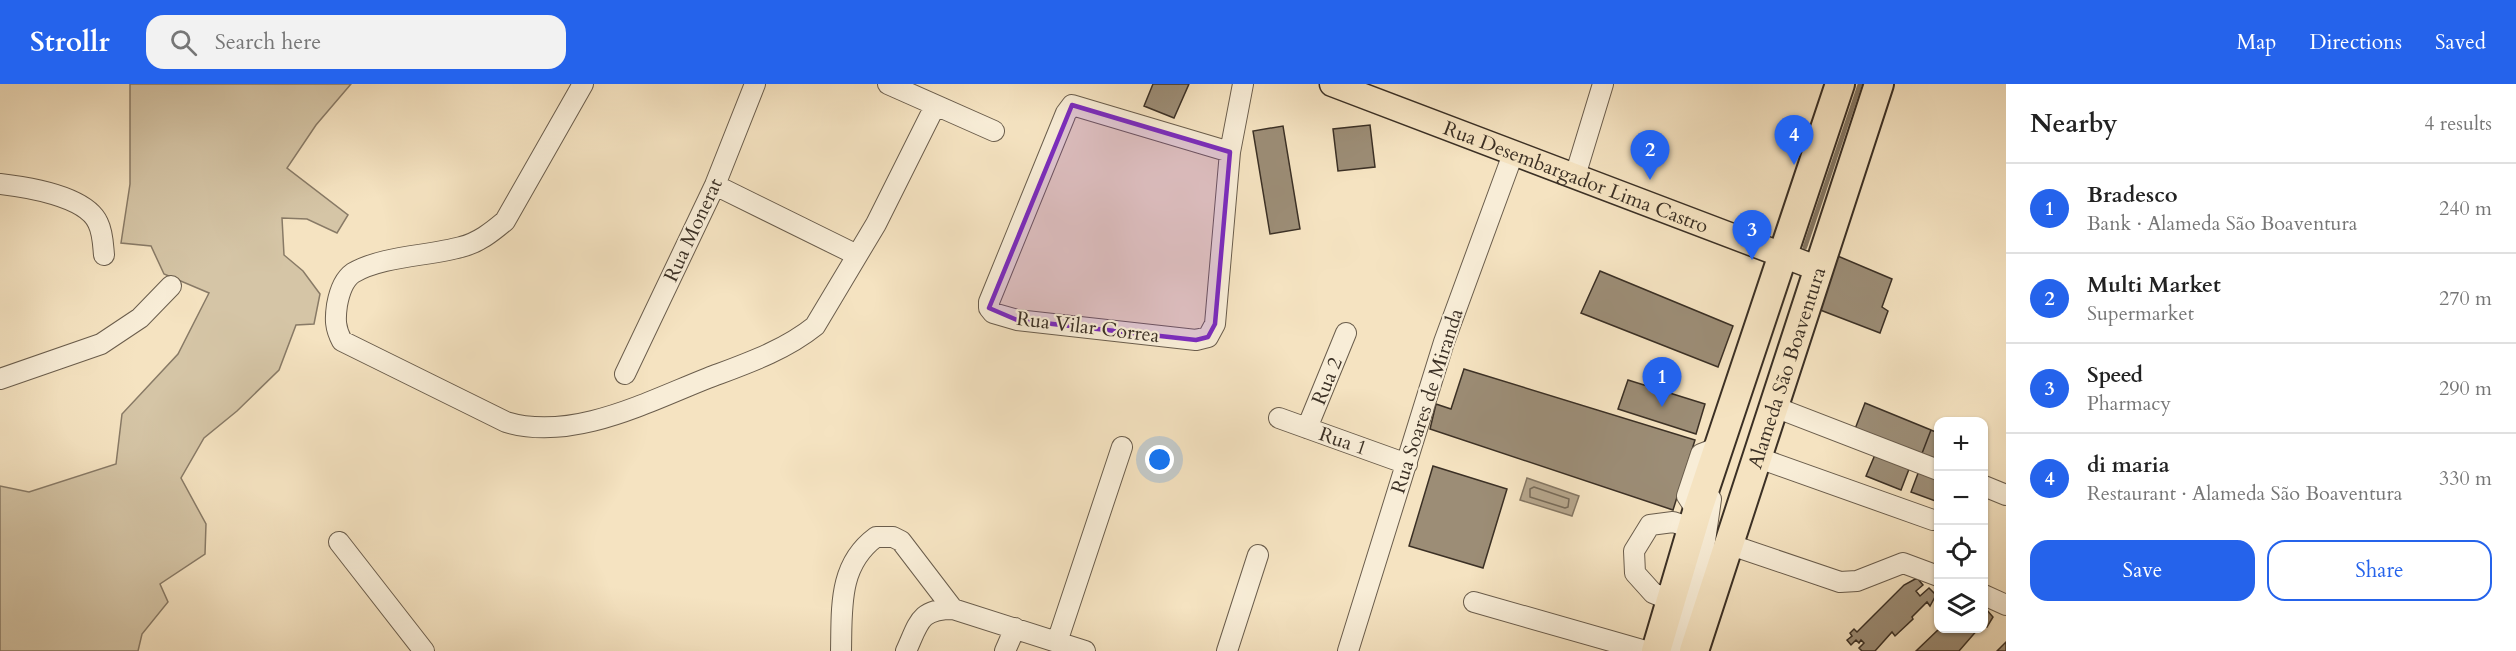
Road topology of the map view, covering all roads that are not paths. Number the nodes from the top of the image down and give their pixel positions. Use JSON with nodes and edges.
{"nodes":[{"id":1,"x":583,"y":84,"type":"edge"},
{"id":2,"x":755,"y":84,"type":"edge"},
{"id":3,"x":888,"y":84,"type":"edge"},
{"id":4,"x":1243,"y":84,"type":"edge"},
{"id":5,"x":1332,"y":84,"type":"edge"},
{"id":6,"x":1603,"y":84,"type":"edge"},
{"id":7,"x":1840,"y":84,"type":"edge"},
{"id":8,"x":1879,"y":84,"type":"edge"},
{"id":9,"x":935,"y":106,"type":"junction"},
{"id":10,"x":994,"y":130,"type":"dead end"},
{"id":11,"x":1230,"y":152,"type":"junction"},
{"id":12,"x":1513,"y":154,"type":"junction"},
{"id":13,"x":1575,"y":176,"type":"junction"},
{"id":14,"x":0,"y":184,"type":"edge"},
{"id":15,"x":715,"y":185,"type":"junction"},
{"id":16,"x":104,"y":255,"type":"dead end"},
{"id":17,"x":857,"y":255,"type":"junction"},
{"id":18,"x":1782,"y":256,"type":"junction"},
{"id":19,"x":1819,"y":269,"type":"junction"},
{"id":20,"x":171,"y":286,"type":"dead end"},
{"id":21,"x":1346,"y":333,"type":"dead end"},
{"id":22,"x":625,"y":374,"type":"dead end"},
{"id":23,"x":0,"y":379,"type":"edge"},
{"id":24,"x":1772,"y":406,"type":"junction"},
{"id":25,"x":1279,"y":418,"type":"dead end"},
{"id":26,"x":1307,"y":428,"type":"junction"},
{"id":27,"x":1122,"y":447,"type":"dead end"},
{"id":28,"x":1719,"y":447,"type":"junction"},
{"id":29,"x":1756,"y":457,"type":"junction"},
{"id":30,"x":1407,"y":464,"type":"junction"},
{"id":31,"x":1934,"y":468,"type":"edge"},
{"id":32,"x":1707,"y":482,"type":"junction"},
{"id":33,"x":1988,"y":488,"type":"edge"},
{"id":34,"x":2006,"y":495,"type":"edge"},
{"id":35,"x":1695,"y":520,"type":"junction"},
{"id":36,"x":1933,"y":520,"type":"dead end"},
{"id":37,"x":339,"y":542,"type":"dead end"},
{"id":38,"x":1728,"y":544,"type":"junction"},
{"id":39,"x":1258,"y":555,"type":"dead end"},
{"id":40,"x":1934,"y":575,"type":"edge"},
{"id":41,"x":1988,"y":597,"type":"edge"},
{"id":42,"x":1670,"y":600,"type":"junction"},
{"id":43,"x":1474,"y":602,"type":"dead end"},
{"id":44,"x":2006,"y":605,"type":"edge"},
{"id":45,"x":953,"y":609,"type":"junction"},
{"id":46,"x":1015,"y":628,"type":"junction"},
{"id":47,"x":1056,"y":642,"type":"junction"},
{"id":48,"x":424,"y":651,"type":"edge"},
{"id":49,"x":842,"y":651,"type":"edge"},
{"id":50,"x":906,"y":651,"type":"edge"},
{"id":51,"x":1005,"y":651,"type":"edge"},
{"id":52,"x":1085,"y":651,"type":"edge"},
{"id":53,"x":1227,"y":651,"type":"edge"},
{"id":54,"x":1348,"y":651,"type":"edge"},
{"id":55,"x":1646,"y":651,"type":"edge"},
{"id":56,"x":1656,"y":651,"type":"edge"},
{"id":57,"x":1677,"y":651,"type":"edge"},
{"id":58,"x":1694,"y":651,"type":"edge"}],
"edges":[{"from":1,"to":17,"type":"street"},
{"from":2,"to":15,"type":"street","name":"Rua Monerat"},
{"from":3,"to":9,"type":"street"},
{"from":4,"to":11,"type":"street","name":"Rua Vilar Correa"},
{"from":5,"to":12,"type":"main road","name":"Rua Desembargador Lima Castro"},
{"from":6,"to":13,"type":"street"},
{"from":7,"to":18,"type":"highway","name":"Alameda São Boaventura"},
{"from":8,"to":19,"type":"highway","name":"Alameda São Boaventura"},
{"from":9,"to":10,"type":"street"},
{"from":9,"to":17,"type":"street"},
{"from":11,"to":11,"type":"street","name":"Rua Vilar Correa"},
{"from":12,"to":13,"type":"main road","name":"Rua Desembargador Lima Castro"},
{"from":12,"to":30,"type":"street","name":"Rua Soares de Miranda"},
{"from":13,"to":18,"type":"main road","name":"Rua Desembargador Lima Castro"},
{"from":14,"to":16,"type":"street"},
{"from":15,"to":17,"type":"street"},
{"from":15,"to":22,"type":"street","name":"Rua Monerat"},
{"from":18,"to":19,"type":"main road","name":"Rua Desembargador Lima Castro"},
{"from":18,"to":28,"type":"highway","name":"Alameda São Boaventura"},
{"from":19,"to":24,"type":"highway","name":"Alameda São Boaventura"},
{"from":20,"to":23,"type":"street"},
{"from":21,"to":26,"type":"street","name":"Rua 2"},
{"from":24,"to":29,"type":"highway","name":"Alameda São Boaventura"},
{"from":24,"to":31,"type":"street"},
{"from":25,"to":26,"type":"street","name":"Rua 1"},
{"from":26,"to":30,"type":"street","name":"Rua 1"},
{"from":27,"to":47,"type":"street"},
{"from":28,"to":32,"type":"highway","name":"Alameda São Boaventura"},
{"from":28,"to":35,"type":"street"},
{"from":29,"to":36,"type":"street"},
{"from":29,"to":38,"type":"highway","name":"Alameda São Boaventura"},
{"from":30,"to":54,"type":"street","name":"Rua Soares de Miranda"},
{"from":32,"to":35,"type":"highway","name":"Alameda São Boaventura"},
{"from":32,"to":57,"type":"street"},
{"from":33,"to":34,"type":"street"},
{"from":35,"to":42,"type":"highway","name":"Alameda São Boaventura"},
{"from":35,"to":42,"type":"street"},
{"from":37,"to":48,"type":"street"},
{"from":38,"to":40,"type":"street"},
{"from":38,"to":58,"type":"highway","name":"Alameda São Boaventura"},
{"from":39,"to":53,"type":"street"},
{"from":41,"to":44,"type":"street"},
{"from":42,"to":56,"type":"highway","name":"Alameda São Boaventura"},
{"from":43,"to":55,"type":"street"},
{"from":45,"to":46,"type":"street"},
{"from":45,"to":49,"type":"street"},
{"from":45,"to":50,"type":"street"},
{"from":46,"to":47,"type":"street"},
{"from":46,"to":51,"type":"street"},
{"from":47,"to":52,"type":"street"}]}
